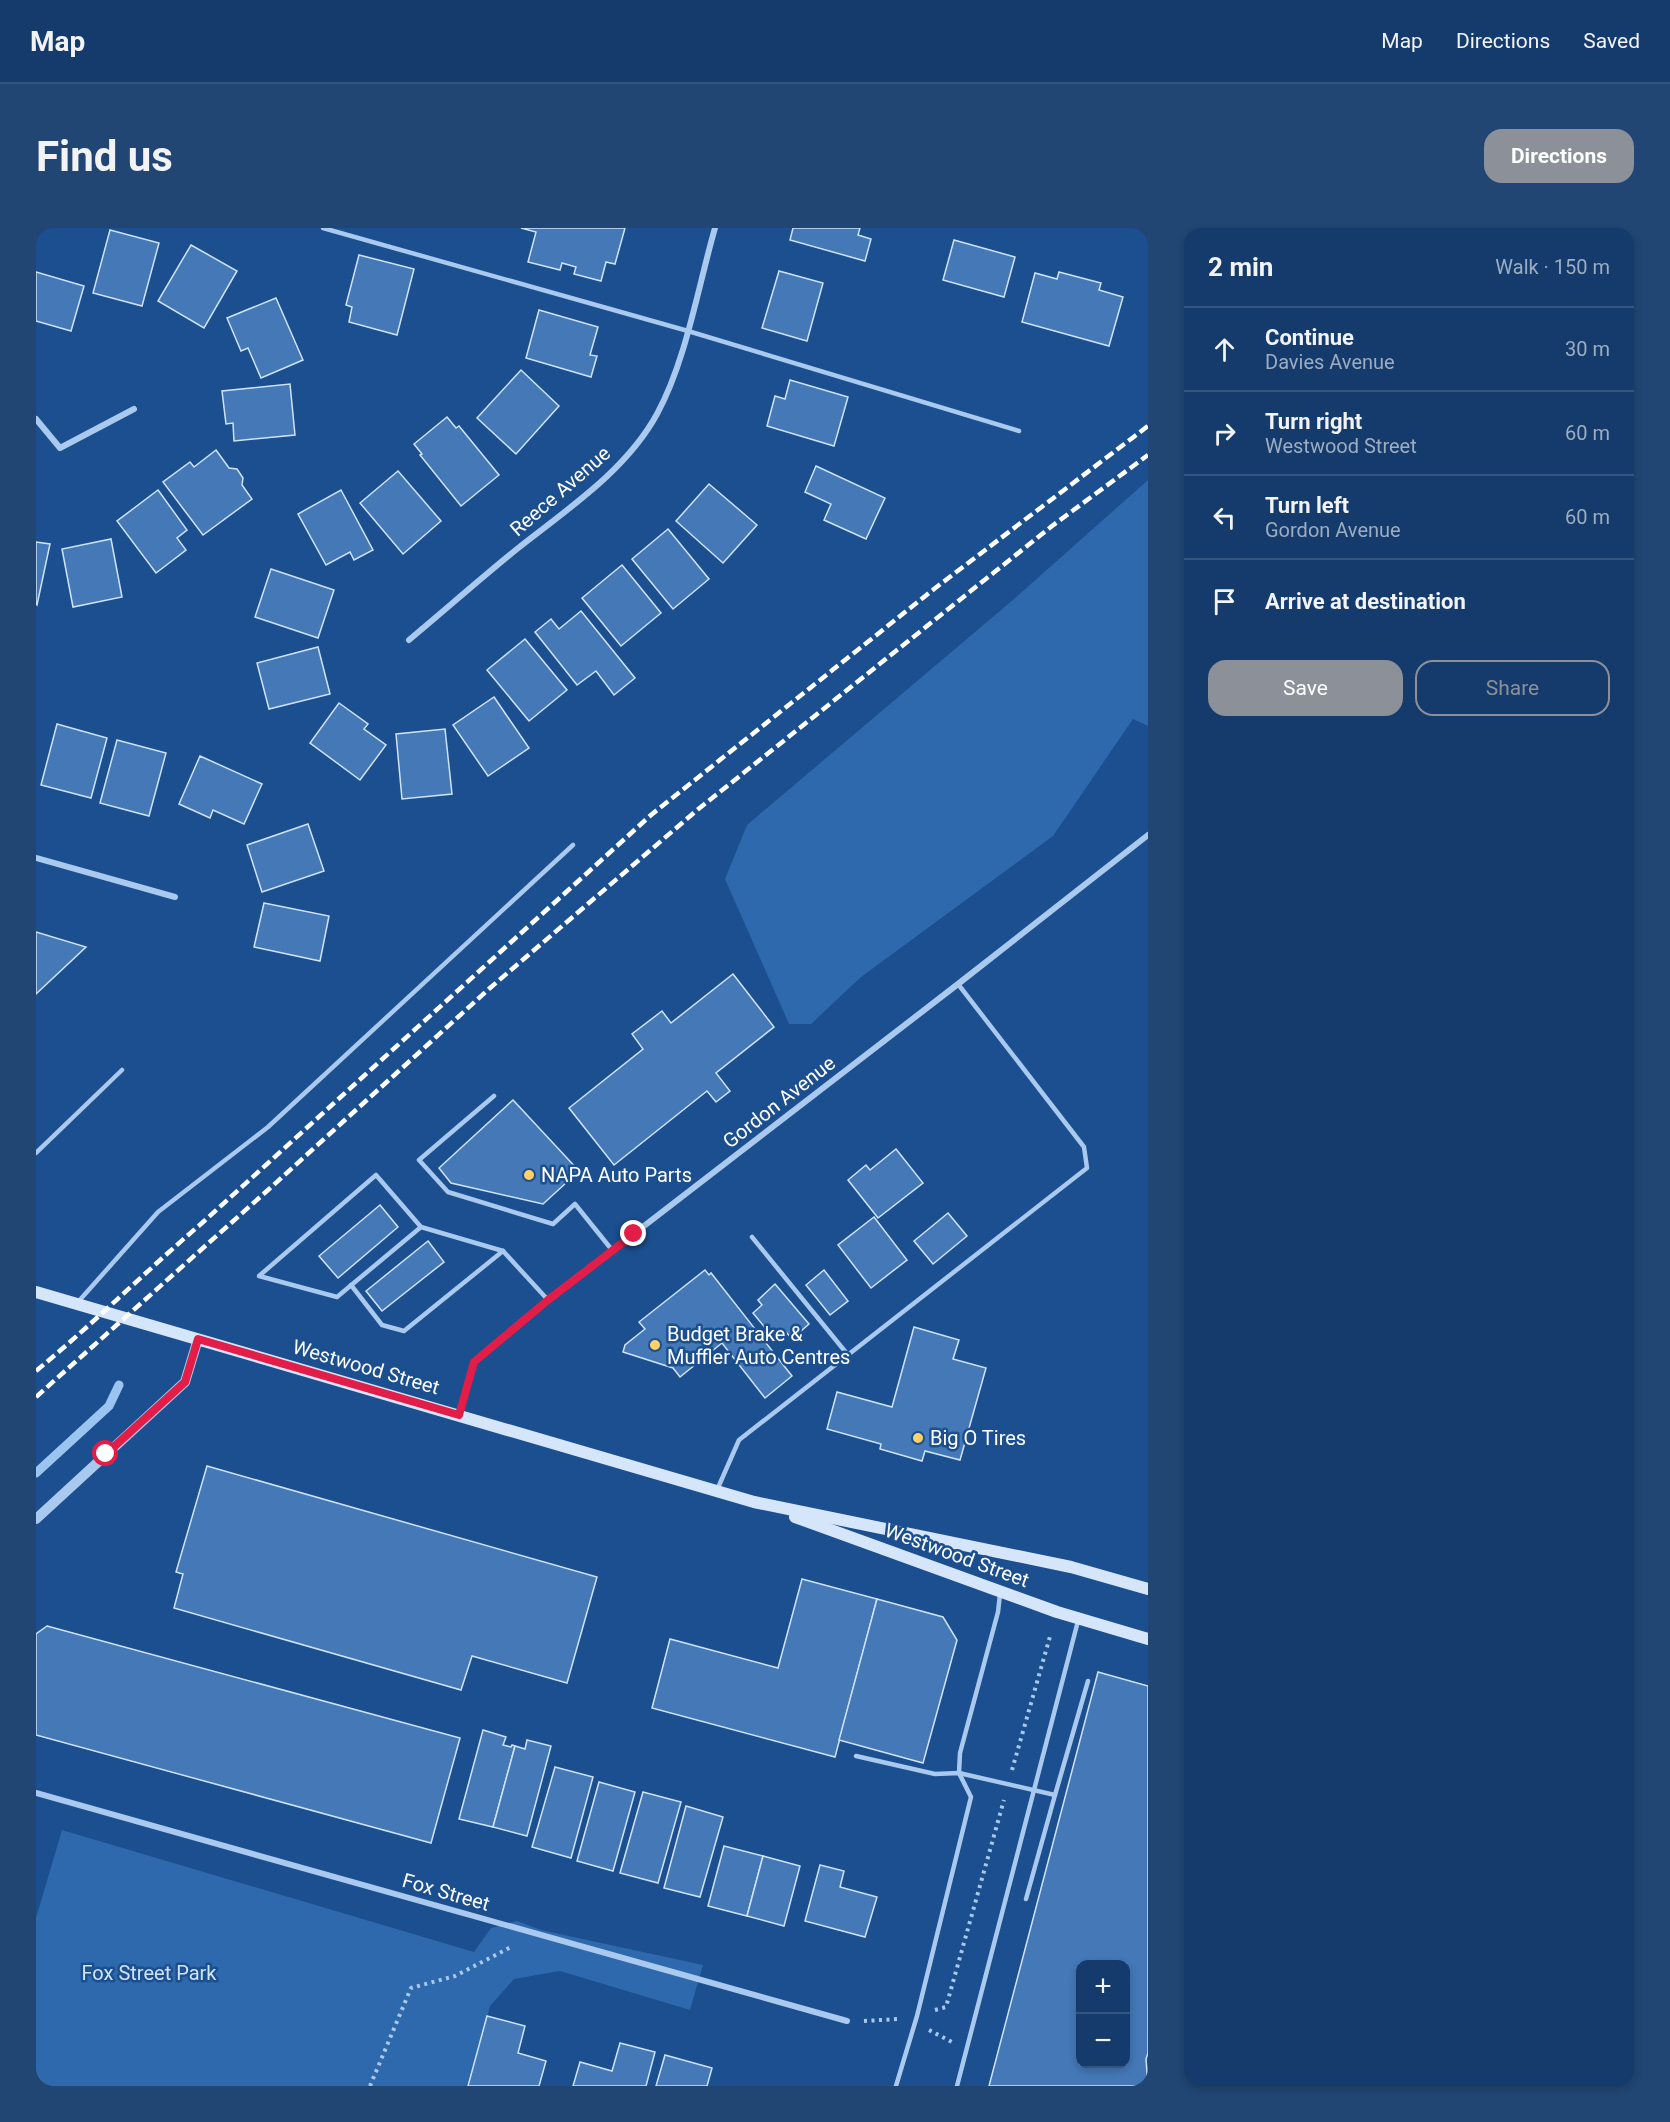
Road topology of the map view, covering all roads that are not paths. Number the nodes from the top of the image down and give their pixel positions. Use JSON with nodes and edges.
{"nodes":[{"id":1,"x":323,"y":228,"type":"edge"},
{"id":2,"x":715,"y":228,"type":"edge"},
{"id":3,"x":688,"y":331,"type":"junction"},
{"id":4,"x":134,"y":409,"type":"dead end"},
{"id":5,"x":36,"y":419,"type":"edge"},
{"id":6,"x":1018,"y":431,"type":"dead end"},
{"id":7,"x":409,"y":640,"type":"dead end"},
{"id":8,"x":1148,"y":835,"type":"edge"},
{"id":9,"x":573,"y":845,"type":"dead end"},
{"id":10,"x":36,"y":858,"type":"edge"},
{"id":11,"x":175,"y":897,"type":"dead end"},
{"id":12,"x":958,"y":984,"type":"junction"},
{"id":13,"x":122,"y":1070,"type":"dead end"},
{"id":14,"x":494,"y":1095,"type":"dead end"},
{"id":15,"x":36,"y":1154,"type":"edge"},
{"id":16,"x":422,"y":1227,"type":"junction"},
{"id":17,"x":752,"y":1238,"type":"dead end"},
{"id":18,"x":612,"y":1250,"type":"junction"},
{"id":19,"x":503,"y":1251,"type":"junction"},
{"id":20,"x":351,"y":1285,"type":"junction"},
{"id":21,"x":36,"y":1293,"type":"edge"},
{"id":22,"x":548,"y":1300,"type":"junction"},
{"id":23,"x":76,"y":1304,"type":"junction"},
{"id":24,"x":198,"y":1339,"type":"junction"},
{"id":25,"x":848,"y":1355,"type":"junction"},
{"id":26,"x":459,"y":1415,"type":"junction"},
{"id":27,"x":716,"y":1492,"type":"junction"},
{"id":28,"x":754,"y":1502,"type":"junction"},
{"id":29,"x":36,"y":1519,"type":"edge"},
{"id":30,"x":1148,"y":1588,"type":"edge"},
{"id":31,"x":1001,"y":1591,"type":"junction"},
{"id":32,"x":1079,"y":1618,"type":"junction"},
{"id":33,"x":1148,"y":1639,"type":"edge"},
{"id":34,"x":1088,"y":1681,"type":"dead end"},
{"id":35,"x":856,"y":1756,"type":"dead end"},
{"id":36,"x":960,"y":1773,"type":"junction"},
{"id":37,"x":1034,"y":1789,"type":"junction"},
{"id":38,"x":36,"y":1793,"type":"edge"},
{"id":39,"x":1055,"y":1795,"type":"junction"},
{"id":40,"x":1026,"y":1899,"type":"dead end"},
{"id":41,"x":847,"y":2021,"type":"road end"},
{"id":42,"x":896,"y":2086,"type":"edge"},
{"id":43,"x":957,"y":2086,"type":"edge"}],
"edges":[{"from":1,"to":3,"type":"lane"},
{"from":2,"to":3,"type":"street","name":"Reece Avenue"},
{"from":3,"to":6,"type":"lane"},
{"from":3,"to":7,"type":"street","name":"Reece Avenue"},
{"from":4,"to":5,"type":"street"},
{"from":8,"to":12,"type":"street","name":"Gordon Avenue"},
{"from":9,"to":23,"type":"lane"},
{"from":10,"to":11,"type":"street"},
{"from":12,"to":18,"type":"street","name":"Gordon Avenue"},
{"from":12,"to":25,"type":"lane"},
{"from":13,"to":15,"type":"lane"},
{"from":14,"to":18,"type":"lane"},
{"from":16,"to":19,"type":"lane"},
{"from":16,"to":20,"type":"lane"},
{"from":16,"to":20,"type":"lane"},
{"from":17,"to":25,"type":"lane"},
{"from":18,"to":22,"type":"street","name":"Gordon Avenue"},
{"from":19,"to":20,"type":"lane"},
{"from":19,"to":22,"type":"lane"},
{"from":21,"to":23,"type":"main road","name":"Westwood Street"},
{"from":22,"to":26,"type":"street","name":"Gordon Avenue"},
{"from":23,"to":24,"type":"main road","name":"Westwood Street"},
{"from":24,"to":26,"type":"main road","name":"Westwood Street"},
{"from":24,"to":29,"type":"street"},
{"from":25,"to":27,"type":"lane"},
{"from":26,"to":27,"type":"main road","name":"Westwood Street"},
{"from":27,"to":28,"type":"main road","name":"Westwood Street"},
{"from":28,"to":30,"type":"main road","name":"Westwood Street"},
{"from":28,"to":31,"type":"main road","name":"Westwood Street"},
{"from":31,"to":32,"type":"main road","name":"Westwood Street"},
{"from":31,"to":36,"type":"lane"},
{"from":32,"to":33,"type":"main road","name":"Westwood Street"},
{"from":32,"to":37,"type":"lane"},
{"from":34,"to":39,"type":"lane"},
{"from":35,"to":36,"type":"lane"},
{"from":36,"to":37,"type":"lane"},
{"from":36,"to":42,"type":"lane"},
{"from":37,"to":39,"type":"lane"},
{"from":37,"to":43,"type":"lane"},
{"from":38,"to":41,"type":"street","name":"Fox Street"},
{"from":39,"to":40,"type":"lane"}]}
